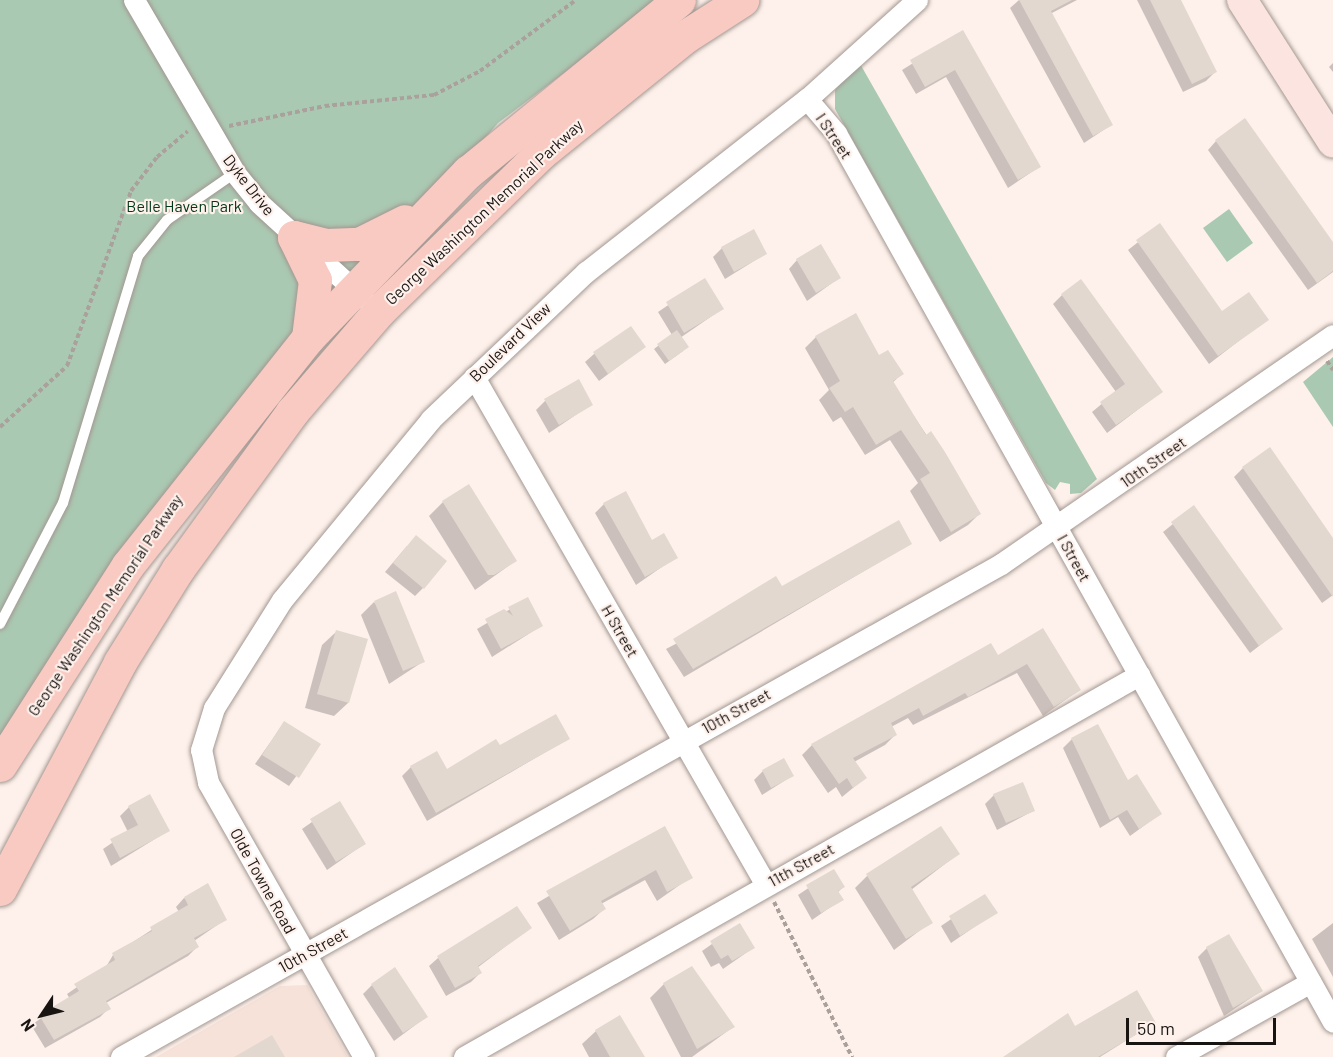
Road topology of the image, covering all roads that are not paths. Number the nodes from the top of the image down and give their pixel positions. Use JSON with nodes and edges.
{"nodes":[{"id":1,"x":134,"y":0,"type":"edge"},
{"id":2,"x":679,"y":0,"type":"edge"},
{"id":3,"x":742,"y":0,"type":"edge"},
{"id":4,"x":917,"y":0,"type":"edge"},
{"id":5,"x":1242,"y":0,"type":"edge"},
{"id":6,"x":807,"y":99,"type":"junction"},
{"id":7,"x":1333,"y":143,"type":"edge"},
{"id":8,"x":235,"y":173,"type":"junction"},
{"id":9,"x":447,"y":193,"type":"junction"},
{"id":10,"x":294,"y":237,"type":"junction"},
{"id":11,"x":354,"y":289,"type":"junction"},
{"id":12,"x":378,"y":312,"type":"junction"},
{"id":13,"x":1333,"y":335,"type":"edge"},
{"id":14,"x":308,"y":338,"type":"junction"},
{"id":15,"x":474,"y":376,"type":"junction"},
{"id":16,"x":1057,"y":527,"type":"junction"},
{"id":17,"x":0,"y":624,"type":"edge"},
{"id":18,"x":1139,"y":675,"type":"junction"},
{"id":19,"x":685,"y":741,"type":"junction"},
{"id":20,"x":0,"y":765,"type":"edge"},
{"id":21,"x":202,"y":765,"type":"joint"},
{"id":22,"x":766,"y":885,"type":"junction"},
{"id":23,"x":0,"y":889,"type":"edge"},
{"id":24,"x":305,"y":955,"type":"junction"},
{"id":25,"x":1311,"y":982,"type":"junction"},
{"id":26,"x":1333,"y":1022,"type":"edge"},
{"id":27,"x":121,"y":1057,"type":"edge"},
{"id":28,"x":364,"y":1057,"type":"edge"},
{"id":29,"x":464,"y":1057,"type":"edge"},
{"id":30,"x":1176,"y":1057,"type":"edge"}],
"edges":[{"from":1,"to":8,"type":"street","name":"Dyke Drive"},
{"from":2,"to":9,"type":"main road","name":"George Washington Memorial Parkway"},
{"from":3,"to":12,"type":"main road","name":"George Washington Memorial Parkway"},
{"from":4,"to":6,"type":"street","name":"Boulevard View"},
{"from":5,"to":7,"type":"main road"},
{"from":6,"to":15,"type":"street","name":"Boulevard View"},
{"from":6,"to":16,"type":"street","name":"I Street"},
{"from":8,"to":10,"type":"street","name":"Dyke Drive"},
{"from":8,"to":17,"type":"lane"},
{"from":9,"to":10,"type":"main road"},
{"from":9,"to":11,"type":"main road","name":"George Washington Memorial Parkway"},
{"from":10,"to":11,"type":"street","name":"Dyke Drive"},
{"from":10,"to":14,"type":"main road"},
{"from":11,"to":12,"type":"street","name":"Dyke Drive"},
{"from":11,"to":14,"type":"main road","name":"George Washington Memorial Parkway"},
{"from":12,"to":23,"type":"main road","name":"George Washington Memorial Parkway"},
{"from":13,"to":16,"type":"street","name":"10th Street"},
{"from":14,"to":20,"type":"main road","name":"George Washington Memorial Parkway"},
{"from":15,"to":19,"type":"street","name":"H Street"},
{"from":15,"to":21,"type":"street","name":"Boulevard View"},
{"from":16,"to":18,"type":"street","name":"I Street"},
{"from":16,"to":19,"type":"street","name":"10th Street"},
{"from":18,"to":22,"type":"street","name":"11th Street"},
{"from":18,"to":25,"type":"street","name":"I Street"},
{"from":19,"to":22,"type":"street","name":"H Street"},
{"from":19,"to":24,"type":"street","name":"10th Street"},
{"from":21,"to":24,"type":"street","name":"Olde Towne Road"},
{"from":22,"to":29,"type":"street","name":"11th Street"},
{"from":24,"to":27,"type":"street","name":"10th Street"},
{"from":24,"to":28,"type":"street","name":"Olde Towne Road"},
{"from":25,"to":26,"type":"street","name":"I Street"},
{"from":25,"to":30,"type":"street"}]}
